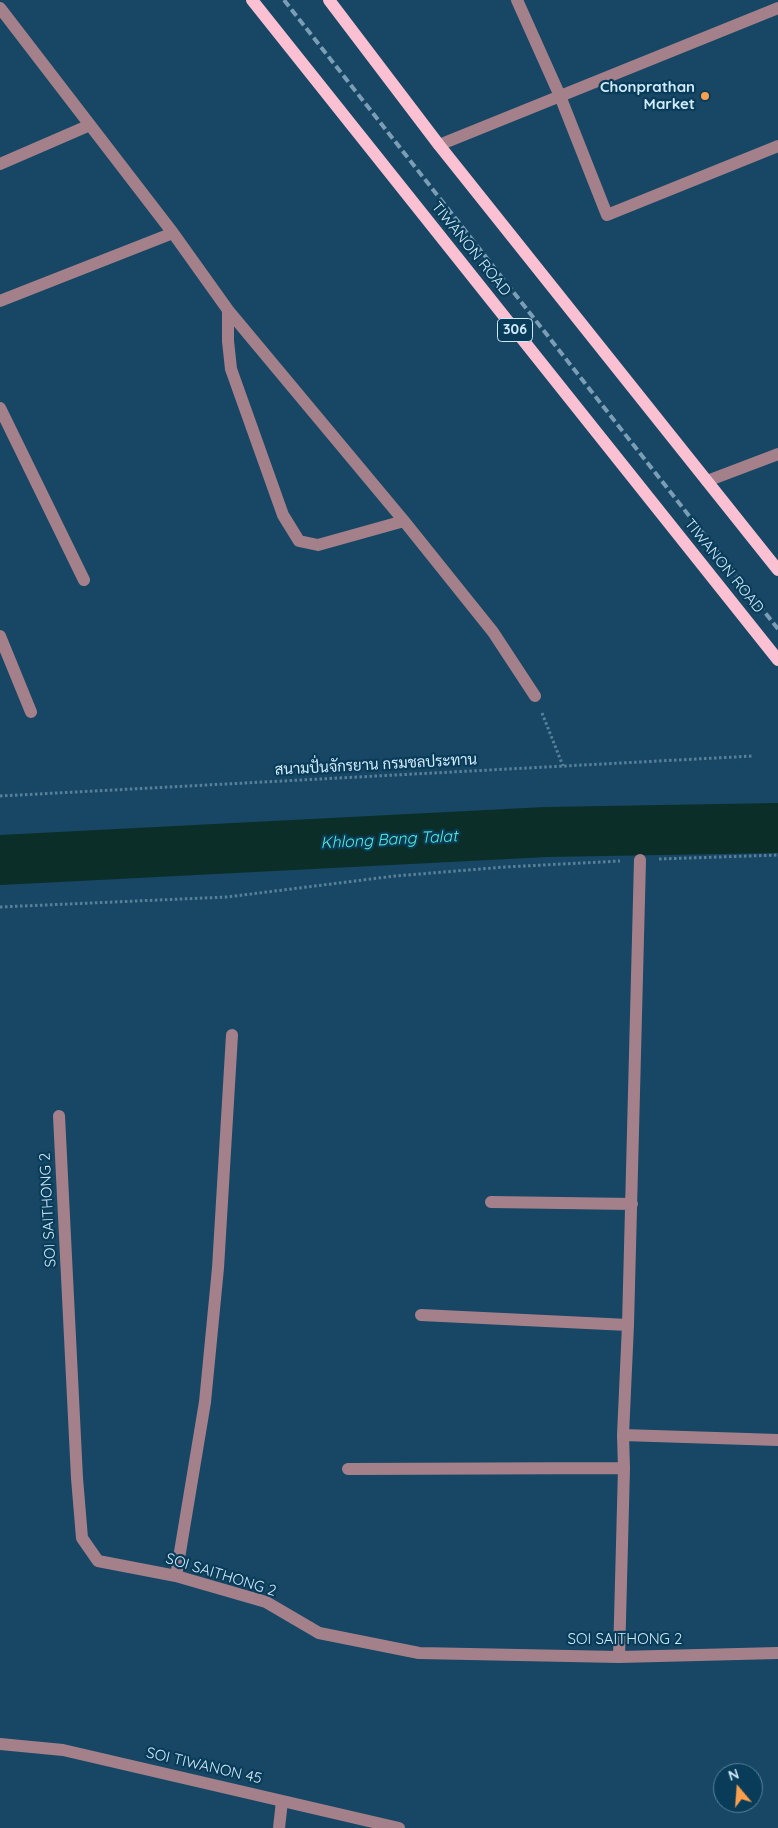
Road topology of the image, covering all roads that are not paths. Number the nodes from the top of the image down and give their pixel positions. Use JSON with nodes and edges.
{"nodes":[{"id":1,"x":252,"y":0,"type":"edge"},
{"id":2,"x":328,"y":0,"type":"edge"},
{"id":3,"x":517,"y":0,"type":"edge"},
{"id":4,"x":0,"y":8,"type":"edge"},
{"id":5,"x":778,"y":8,"type":"edge"},
{"id":6,"x":560,"y":96,"type":"junction"},
{"id":7,"x":90,"y":125,"type":"junction"},
{"id":8,"x":439,"y":145,"type":"junction"},
{"id":9,"x":778,"y":146,"type":"edge"},
{"id":10,"x":0,"y":164,"type":"edge"},
{"id":11,"x":173,"y":233,"type":"junction"},
{"id":12,"x":0,"y":301,"type":"edge"},
{"id":13,"x":228,"y":310,"type":"junction"},
{"id":14,"x":0,"y":408,"type":"edge"},
{"id":15,"x":778,"y":454,"type":"edge"},
{"id":16,"x":707,"y":481,"type":"junction"},
{"id":17,"x":404,"y":521,"type":"junction"},
{"id":18,"x":778,"y":570,"type":"edge"},
{"id":19,"x":84,"y":580,"type":"dead end"},
{"id":20,"x":0,"y":636,"type":"edge"},
{"id":21,"x":778,"y":660,"type":"edge"},
{"id":22,"x":535,"y":696,"type":"road end"},
{"id":23,"x":31,"y":712,"type":"dead end"},
{"id":24,"x":640,"y":860,"type":"road end"},
{"id":25,"x":232,"y":1035,"type":"dead end"},
{"id":26,"x":59,"y":1116,"type":"dead end"},
{"id":27,"x":491,"y":1202,"type":"dead end"},
{"id":28,"x":632,"y":1204,"type":"junction"},
{"id":29,"x":421,"y":1315,"type":"dead end"},
{"id":30,"x":628,"y":1326,"type":"junction"},
{"id":31,"x":624,"y":1435,"type":"junction"},
{"id":32,"x":778,"y":1440,"type":"edge"},
{"id":33,"x":624,"y":1468,"type":"junction"},
{"id":34,"x":348,"y":1469,"type":"dead end"},
{"id":35,"x":176,"y":1576,"type":"junction"},
{"id":36,"x":778,"y":1653,"type":"edge"},
{"id":37,"x":619,"y":1658,"type":"junction"},
{"id":38,"x":0,"y":1744,"type":"edge"},
{"id":39,"x":282,"y":1801,"type":"junction"},
{"id":40,"x":278,"y":1828,"type":"edge"},
{"id":41,"x":399,"y":1828,"type":"edge"}],
"edges":[{"from":1,"to":21,"type":"main road","name":"TIWANON ROAD","number":"306"},
{"from":2,"to":8,"type":"main road"},
{"from":3,"to":6,"type":"street"},
{"from":4,"to":7,"type":"street"},
{"from":5,"to":6,"type":"street"},
{"from":6,"to":8,"type":"street"},
{"from":6,"to":9,"type":"street"},
{"from":7,"to":10,"type":"street"},
{"from":7,"to":11,"type":"street"},
{"from":8,"to":16,"type":"main road"},
{"from":11,"to":12,"type":"street"},
{"from":11,"to":13,"type":"street"},
{"from":13,"to":17,"type":"street"},
{"from":13,"to":17,"type":"street"},
{"from":14,"to":19,"type":"street"},
{"from":15,"to":16,"type":"street"},
{"from":16,"to":18,"type":"main road"},
{"from":17,"to":22,"type":"street"},
{"from":20,"to":23,"type":"street"},
{"from":24,"to":28,"type":"street"},
{"from":25,"to":35,"type":"street"},
{"from":26,"to":35,"type":"street","name":"SOI SAITHONG 2"},
{"from":27,"to":28,"type":"street"},
{"from":28,"to":30,"type":"street"},
{"from":29,"to":30,"type":"street"},
{"from":30,"to":31,"type":"street"},
{"from":31,"to":32,"type":"street"},
{"from":31,"to":33,"type":"street"},
{"from":33,"to":34,"type":"street"},
{"from":33,"to":37,"type":"street"},
{"from":35,"to":37,"type":"street","name":"SOI SAITHONG 2"},
{"from":36,"to":37,"type":"street","name":"SOI SAITHONG 2"},
{"from":38,"to":39,"type":"street","name":"SOI TIWANON 45"},
{"from":39,"to":40,"type":"street"},
{"from":39,"to":41,"type":"street","name":"SOI TIWANON 45"}]}
